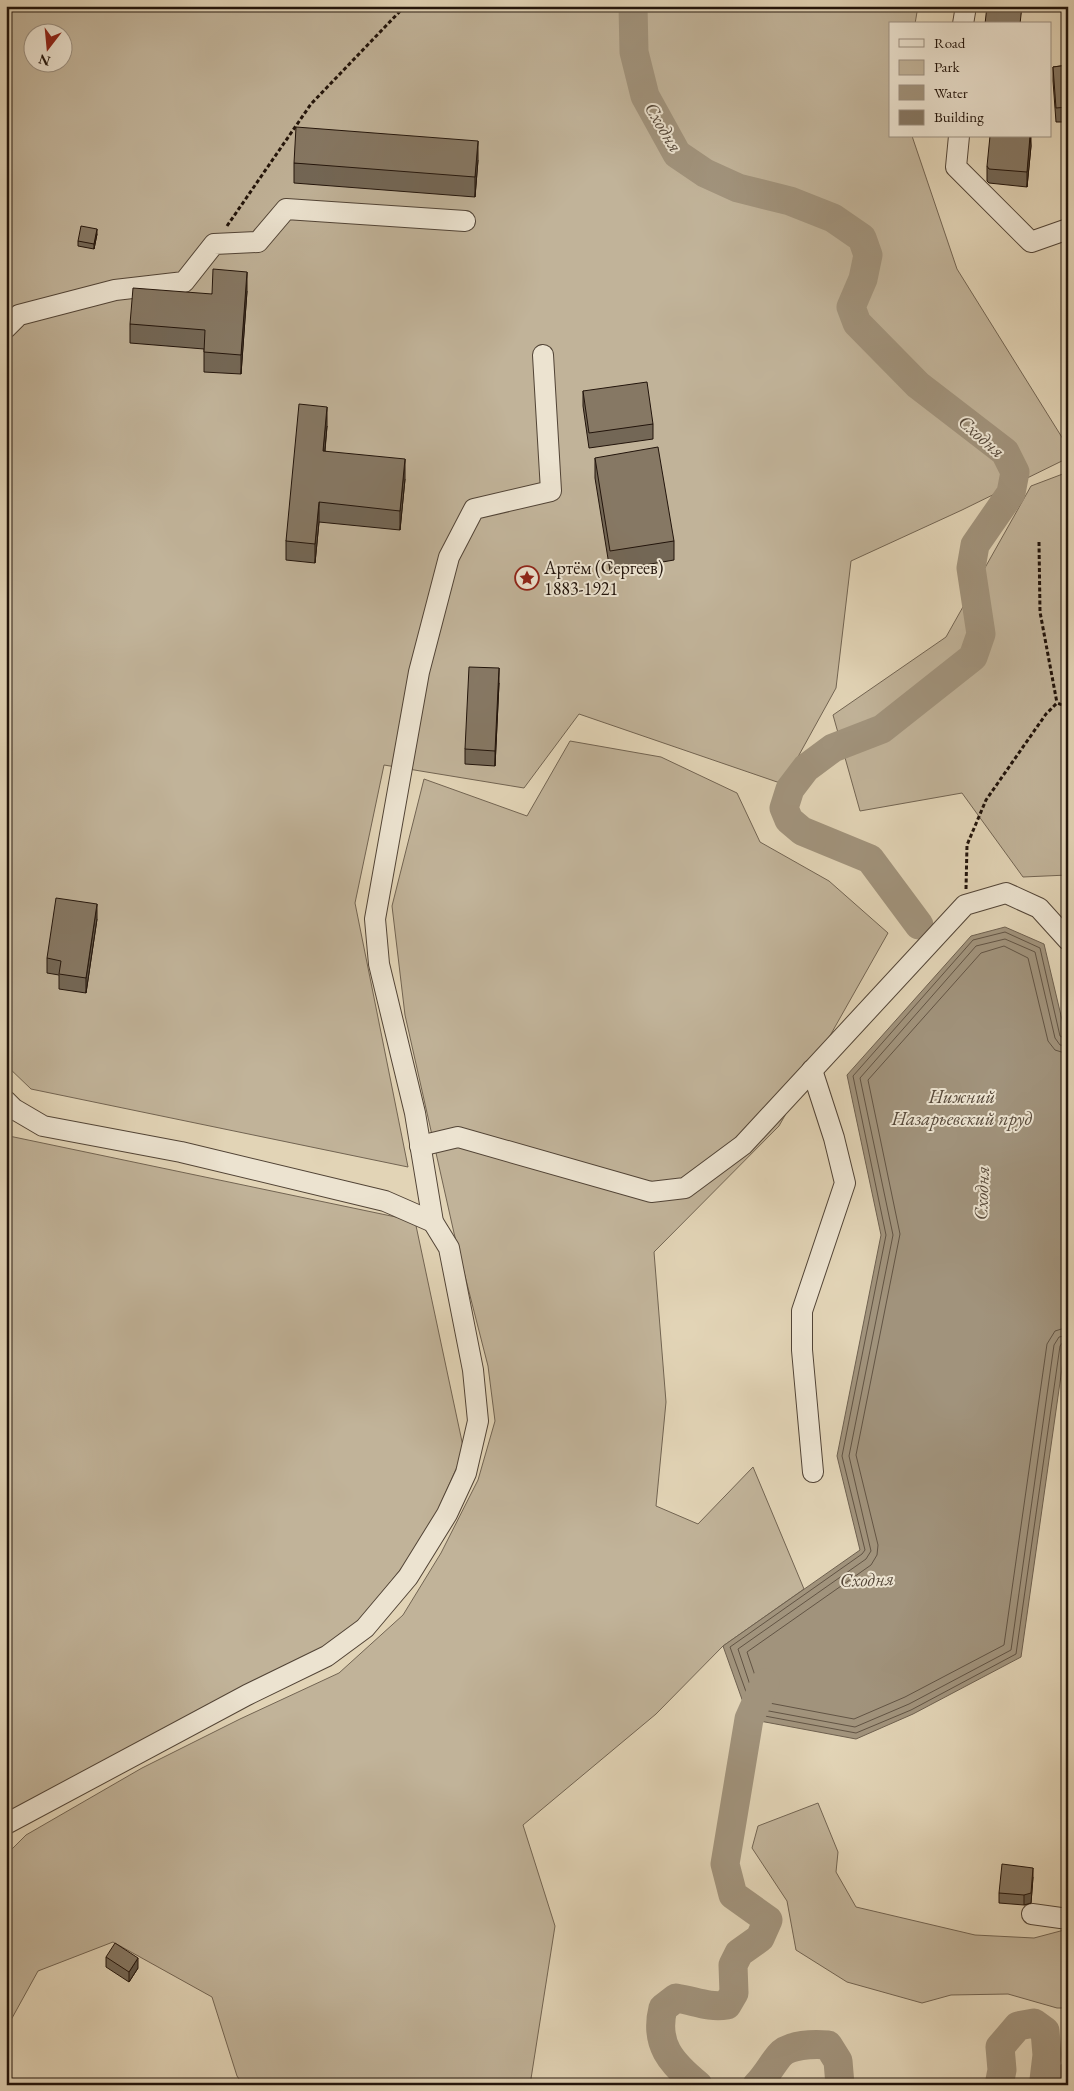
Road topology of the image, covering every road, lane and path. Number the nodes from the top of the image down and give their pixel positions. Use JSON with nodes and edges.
{"nodes":[{"id":1,"x":405,"y":6,"type":"edge"},
{"id":2,"x":966,"y":6,"type":"edge"},
{"id":3,"x":963,"y":22,"type":"edge"},
{"id":4,"x":959,"y":138,"type":"edge"},
{"id":5,"x":465,"y":221,"type":"dead end"},
{"id":6,"x":1068,"y":229,"type":"edge"},
{"id":7,"x":214,"y":244,"type":"junction"},
{"id":8,"x":6,"y":328,"type":"edge"},
{"id":9,"x":543,"y":355,"type":"dead end"},
{"id":10,"x":1039,"y":542,"type":"dead end"},
{"id":11,"x":1057,"y":703,"type":"junction"},
{"id":12,"x":1068,"y":707,"type":"edge"},
{"id":13,"x":965,"y":905,"type":"junction"},
{"id":14,"x":1068,"y":940,"type":"edge"},
{"id":15,"x":812,"y":1070,"type":"junction"},
{"id":16,"x":6,"y":1101,"type":"edge"},
{"id":17,"x":420,"y":1146,"type":"junction"},
{"id":18,"x":433,"y":1222,"type":"junction"},
{"id":19,"x":813,"y":1472,"type":"dead end"},
{"id":20,"x":6,"y":1824,"type":"edge"},
{"id":21,"x":1032,"y":1914,"type":"dead end"},
{"id":22,"x":1068,"y":1919,"type":"edge"}],
"edges":[{"from":1,"to":7,"type":"path"},
{"from":2,"to":3,"type":"street"},
{"from":4,"to":6,"type":"street"},
{"from":5,"to":7,"type":"street"},
{"from":7,"to":8,"type":"street"},
{"from":9,"to":17,"type":"street"},
{"from":10,"to":11,"type":"path"},
{"from":11,"to":12,"type":"path"},
{"from":11,"to":13,"type":"path"},
{"from":13,"to":14,"type":"street"},
{"from":13,"to":15,"type":"street"},
{"from":15,"to":17,"type":"street"},
{"from":15,"to":19,"type":"street"},
{"from":16,"to":18,"type":"street"},
{"from":17,"to":18,"type":"street"},
{"from":18,"to":20,"type":"street"},
{"from":21,"to":22,"type":"street"}]}
